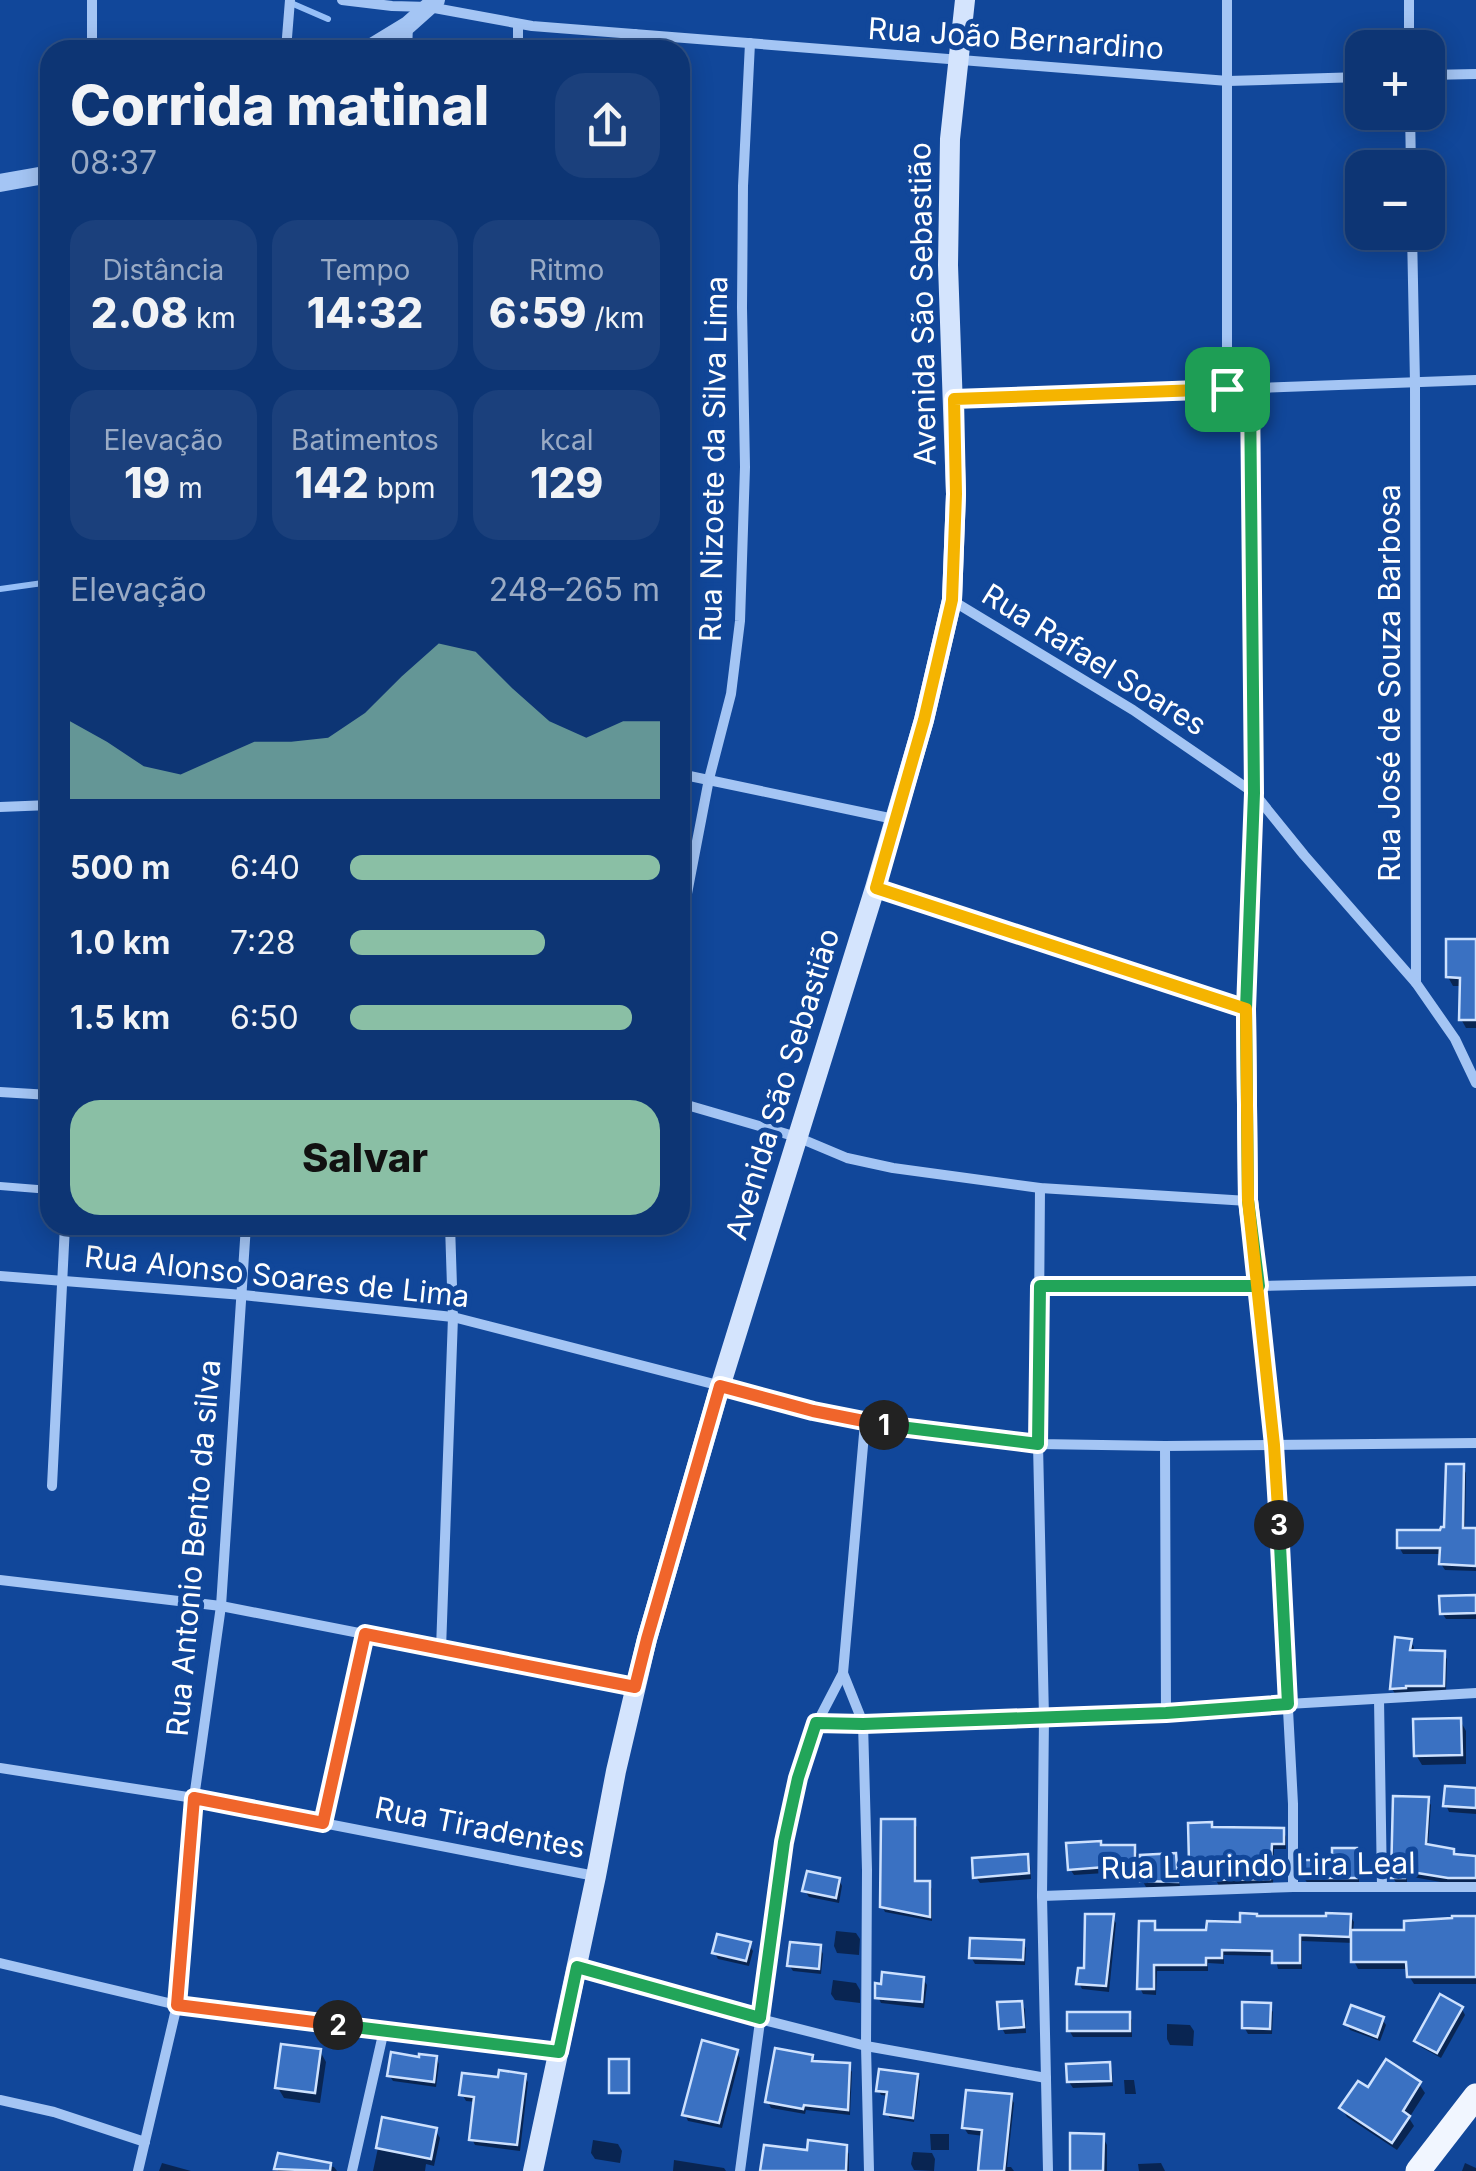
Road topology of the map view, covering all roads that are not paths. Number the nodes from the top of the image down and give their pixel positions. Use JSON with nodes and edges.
{"nodes":[{"id":1,"x":92,"y":0,"type":"edge"},
{"id":2,"x":290,"y":0,"type":"edge"},
{"id":3,"x":342,"y":0,"type":"edge"},
{"id":4,"x":964,"y":0,"type":"edge"},
{"id":5,"x":1227,"y":0,"type":"edge"},
{"id":6,"x":1409,"y":0,"type":"edge"},
{"id":7,"x":432,"y":3,"type":"edge"},
{"id":8,"x":518,"y":24,"type":"junction"},
{"id":9,"x":408,"y":25,"type":"junction"},
{"id":10,"x":1409,"y":30,"type":"edge"},
{"id":11,"x":635,"y":34,"type":"junction"},
{"id":12,"x":92,"y":40,"type":"edge"},
{"id":13,"x":287,"y":40,"type":"edge"},
{"id":14,"x":383,"y":40,"type":"edge"},
{"id":15,"x":407,"y":40,"type":"edge"},
{"id":16,"x":518,"y":40,"type":"edge"},
{"id":17,"x":635,"y":40,"type":"edge"},
{"id":18,"x":750,"y":43,"type":"junction"},
{"id":19,"x":958,"y":60,"type":"junction"},
{"id":20,"x":1476,"y":74,"type":"edge"},
{"id":21,"x":1445,"y":75,"type":"edge"},
{"id":22,"x":1345,"y":78,"type":"edge"},
{"id":23,"x":1228,"y":81,"type":"junction"},
{"id":24,"x":40,"y":176,"type":"edge"},
{"id":25,"x":0,"y":184,"type":"edge"},
{"id":26,"x":1412,"y":250,"type":"edge"},
{"id":27,"x":1476,"y":380,"type":"edge"},
{"id":28,"x":1415,"y":382,"type":"junction"},
{"id":29,"x":1227,"y":389,"type":"junction"},
{"id":30,"x":1250,"y":389,"type":"junction"},
{"id":31,"x":954,"y":399,"type":"junction"},
{"id":32,"x":952,"y":600,"type":"junction"},
{"id":33,"x":690,"y":776,"type":"edge"},
{"id":34,"x":709,"y":779,"type":"junction"},
{"id":35,"x":1254,"y":793,"type":"junction"},
{"id":36,"x":40,"y":805,"type":"edge"},
{"id":37,"x":0,"y":806,"type":"edge"},
{"id":38,"x":895,"y":819,"type":"junction"},
{"id":39,"x":690,"y":878,"type":"edge"},
{"id":40,"x":876,"y":888,"type":"junction"},
{"id":41,"x":1416,"y":983,"type":"junction"},
{"id":42,"x":1246,"y":1009,"type":"junction"},
{"id":43,"x":1476,"y":1083,"type":"edge"},
{"id":44,"x":0,"y":1092,"type":"edge"},
{"id":45,"x":40,"y":1094,"type":"edge"},
{"id":46,"x":690,"y":1106,"type":"edge"},
{"id":47,"x":797,"y":1137,"type":"junction"},
{"id":48,"x":0,"y":1186,"type":"edge"},
{"id":49,"x":1040,"y":1188,"type":"junction"},
{"id":50,"x":40,"y":1189,"type":"edge"},
{"id":51,"x":1248,"y":1200,"type":"junction"},
{"id":52,"x":65,"y":1235,"type":"edge"},
{"id":53,"x":245,"y":1235,"type":"edge"},
{"id":54,"x":450,"y":1235,"type":"edge"},
{"id":55,"x":0,"y":1276,"type":"edge"},
{"id":56,"x":63,"y":1279,"type":"junction"},
{"id":57,"x":1476,"y":1280,"type":"edge"},
{"id":58,"x":1040,"y":1286,"type":"junction"},
{"id":59,"x":1259,"y":1286,"type":"junction"},
{"id":60,"x":242,"y":1295,"type":"junction"},
{"id":61,"x":453,"y":1316,"type":"junction"},
{"id":62,"x":720,"y":1386,"type":"junction"},
{"id":63,"x":864,"y":1423,"type":"junction"},
{"id":64,"x":1476,"y":1443,"type":"edge"},
{"id":65,"x":1038,"y":1444,"type":"junction"},
{"id":66,"x":1274,"y":1445,"type":"junction"},
{"id":67,"x":1165,"y":1446,"type":"junction"},
{"id":68,"x":52,"y":1486,"type":"dead end"},
{"id":69,"x":0,"y":1580,"type":"edge"},
{"id":70,"x":220,"y":1606,"type":"junction"},
{"id":71,"x":365,"y":1634,"type":"junction"},
{"id":72,"x":442,"y":1649,"type":"junction"},
{"id":73,"x":844,"y":1673,"type":"junction"},
{"id":74,"x":635,"y":1687,"type":"junction"},
{"id":75,"x":1476,"y":1693,"type":"edge"},
{"id":76,"x":1379,"y":1699,"type":"junction"},
{"id":77,"x":1288,"y":1704,"type":"junction"},
{"id":78,"x":1166,"y":1713,"type":"junction"},
{"id":79,"x":1044,"y":1718,"type":"junction"},
{"id":80,"x":816,"y":1723,"type":"junction"},
{"id":81,"x":863,"y":1724,"type":"junction"},
{"id":82,"x":0,"y":1768,"type":"edge"},
{"id":83,"x":194,"y":1798,"type":"junction"},
{"id":84,"x":323,"y":1823,"type":"junction"},
{"id":85,"x":596,"y":1876,"type":"junction"},
{"id":86,"x":1294,"y":1886,"type":"junction"},
{"id":87,"x":1382,"y":1887,"type":"junction"},
{"id":88,"x":1476,"y":1888,"type":"edge"},
{"id":89,"x":1042,"y":1896,"type":"junction"},
{"id":90,"x":0,"y":1962,"type":"edge"},
{"id":91,"x":577,"y":1967,"type":"junction"},
{"id":92,"x":177,"y":2005,"type":"junction"},
{"id":93,"x":760,"y":2018,"type":"junction"},
{"id":94,"x":384,"y":2030,"type":"junction"},
{"id":95,"x":866,"y":2046,"type":"junction"},
{"id":96,"x":559,"y":2052,"type":"junction"},
{"id":97,"x":1046,"y":2078,"type":"junction"},
{"id":98,"x":1476,"y":2096,"type":"edge"},
{"id":99,"x":0,"y":2100,"type":"edge"},
{"id":100,"x":145,"y":2142,"type":"junction"},
{"id":101,"x":138,"y":2171,"type":"edge"},
{"id":102,"x":352,"y":2171,"type":"edge"},
{"id":103,"x":533,"y":2171,"type":"edge"},
{"id":104,"x":740,"y":2171,"type":"edge"},
{"id":105,"x":869,"y":2171,"type":"edge"},
{"id":106,"x":1048,"y":2171,"type":"edge"},
{"id":107,"x":1418,"y":2171,"type":"edge"}],
"edges":[{"from":1,"to":12,"type":"street"},
{"from":2,"to":13,"type":"street"},
{"from":3,"to":7,"type":"street","name":"Rua João Bernardino"},
{"from":4,"to":19,"type":"main road","name":"Avenida São Sebastião"},
{"from":5,"to":23,"type":"street"},
{"from":6,"to":10,"type":"street"},
{"from":7,"to":8,"type":"street","name":"Rua João Bernardino"},
{"from":7,"to":9,"type":"street"},
{"from":8,"to":11,"type":"street","name":"Rua João Bernardino"},
{"from":8,"to":16,"type":"street"},
{"from":9,"to":14,"type":"street"},
{"from":9,"to":15,"type":"street"},
{"from":11,"to":17,"type":"street"},
{"from":11,"to":18,"type":"street","name":"Rua João Bernardino"},
{"from":18,"to":19,"type":"street","name":"Rua João Bernardino"},
{"from":18,"to":34,"type":"street","name":"Rua Nizoete da Silva Lima"},
{"from":19,"to":23,"type":"street","name":"Rua João Bernardino"},
{"from":19,"to":31,"type":"main road","name":"Avenida São Sebastião"},
{"from":20,"to":21,"type":"street"},
{"from":22,"to":23,"type":"street","name":"Rua João Bernardino"},
{"from":23,"to":29,"type":"street"},
{"from":24,"to":25,"type":"street"},
{"from":26,"to":28,"type":"street","name":"Rua José de Souza Barbosa"},
{"from":27,"to":28,"type":"street"},
{"from":28,"to":30,"type":"street"},
{"from":28,"to":41,"type":"street","name":"Rua José de Souza Barbosa"},
{"from":29,"to":30,"type":"street"},
{"from":29,"to":31,"type":"street"},
{"from":30,"to":35,"type":"street"},
{"from":31,"to":32,"type":"main road","name":"Avenida São Sebastião"},
{"from":32,"to":35,"type":"street","name":"Rua Rafael Soares"},
{"from":32,"to":38,"type":"main road","name":"Avenida São Sebastião"},
{"from":33,"to":34,"type":"street"},
{"from":34,"to":38,"type":"street"},
{"from":34,"to":39,"type":"street","name":"Rua Nizoete da Silva Lima"},
{"from":35,"to":41,"type":"street","name":"Rua Rafael Soares"},
{"from":35,"to":42,"type":"street"},
{"from":36,"to":37,"type":"street"},
{"from":38,"to":40,"type":"main road","name":"Avenida São Sebastião"},
{"from":40,"to":42,"type":"street"},
{"from":40,"to":47,"type":"main road","name":"Avenida São Sebastião"},
{"from":41,"to":43,"type":"street","name":"Rua Rafael Soares"},
{"from":42,"to":51,"type":"street"},
{"from":44,"to":45,"type":"street"},
{"from":46,"to":47,"type":"street"},
{"from":47,"to":49,"type":"street"},
{"from":47,"to":62,"type":"main road","name":"Avenida São Sebastião"},
{"from":48,"to":50,"type":"lane"},
{"from":49,"to":51,"type":"street"},
{"from":49,"to":58,"type":"street"},
{"from":51,"to":59,"type":"street"},
{"from":52,"to":56,"type":"street"},
{"from":53,"to":60,"type":"street","name":"Rua Antonio Bento da silva"},
{"from":54,"to":61,"type":"street"},
{"from":55,"to":56,"type":"street","name":"Rua Alonso Soares de Lima"},
{"from":56,"to":60,"type":"street","name":"Rua Alonso Soares de Lima"},
{"from":56,"to":68,"type":"street"},
{"from":57,"to":59,"type":"street"},
{"from":58,"to":59,"type":"street"},
{"from":58,"to":65,"type":"street"},
{"from":59,"to":66,"type":"street"},
{"from":60,"to":61,"type":"street","name":"Rua Alonso Soares de Lima"},
{"from":60,"to":70,"type":"street","name":"Rua Antonio Bento da silva"},
{"from":61,"to":62,"type":"street","name":"Rua Alonso Soares de Lima"},
{"from":61,"to":72,"type":"street"},
{"from":62,"to":63,"type":"street","name":"Rua Alonso Soares de Lima"},
{"from":62,"to":74,"type":"main road","name":"Avenida São Sebastião"},
{"from":63,"to":65,"type":"street","name":"Rua Alonso Soares de Lima"},
{"from":63,"to":73,"type":"street"},
{"from":64,"to":66,"type":"street","name":"Rua Alonso Soares de Lima"},
{"from":65,"to":67,"type":"street","name":"Rua Alonso Soares de Lima"},
{"from":65,"to":79,"type":"street"},
{"from":66,"to":67,"type":"street","name":"Rua Alonso Soares de Lima"},
{"from":66,"to":77,"type":"street"},
{"from":67,"to":78,"type":"street"},
{"from":69,"to":70,"type":"street"},
{"from":70,"to":71,"type":"street"},
{"from":70,"to":83,"type":"street","name":"Rua Antonio Bento da silva"},
{"from":71,"to":72,"type":"street"},
{"from":71,"to":84,"type":"street"},
{"from":72,"to":74,"type":"street"},
{"from":73,"to":80,"type":"street"},
{"from":73,"to":81,"type":"street"},
{"from":74,"to":85,"type":"main road","name":"Avenida São Sebastião"},
{"from":75,"to":76,"type":"street"},
{"from":76,"to":77,"type":"street"},
{"from":76,"to":87,"type":"street"},
{"from":77,"to":78,"type":"street"},
{"from":77,"to":86,"type":"street"},
{"from":78,"to":79,"type":"street"},
{"from":79,"to":81,"type":"street"},
{"from":79,"to":89,"type":"street"},
{"from":80,"to":81,"type":"street"},
{"from":80,"to":93,"type":"street"},
{"from":81,"to":95,"type":"street"},
{"from":82,"to":83,"type":"street","name":"Rua Tiradentes"},
{"from":83,"to":84,"type":"street","name":"Rua Tiradentes"},
{"from":83,"to":92,"type":"street","name":"Rua Antonio Bento da silva"},
{"from":84,"to":85,"type":"street","name":"Rua Tiradentes"},
{"from":85,"to":91,"type":"main road","name":"Avenida São Sebastião"},
{"from":86,"to":87,"type":"street","name":"Rua Laurindo Lira Leal"},
{"from":86,"to":89,"type":"street","name":"Rua Laurindo Lira Leal"},
{"from":87,"to":88,"type":"street","name":"Rua Laurindo Lira Leal"},
{"from":89,"to":97,"type":"street"},
{"from":90,"to":92,"type":"street"},
{"from":91,"to":93,"type":"street"},
{"from":91,"to":96,"type":"main road","name":"Avenida São Sebastião"},
{"from":92,"to":94,"type":"street"},
{"from":92,"to":100,"type":"street","name":"Rua Antonio Bento da silva"},
{"from":93,"to":95,"type":"street"},
{"from":93,"to":104,"type":"street"},
{"from":94,"to":96,"type":"street"},
{"from":94,"to":102,"type":"street"},
{"from":95,"to":97,"type":"street"},
{"from":95,"to":105,"type":"street"},
{"from":96,"to":103,"type":"main road","name":"Avenida São Sebastião"},
{"from":97,"to":106,"type":"street"},
{"from":98,"to":107,"type":"main road"},
{"from":99,"to":100,"type":"street"},
{"from":100,"to":101,"type":"street","name":"Rua Antonio Bento da silva"}]}
